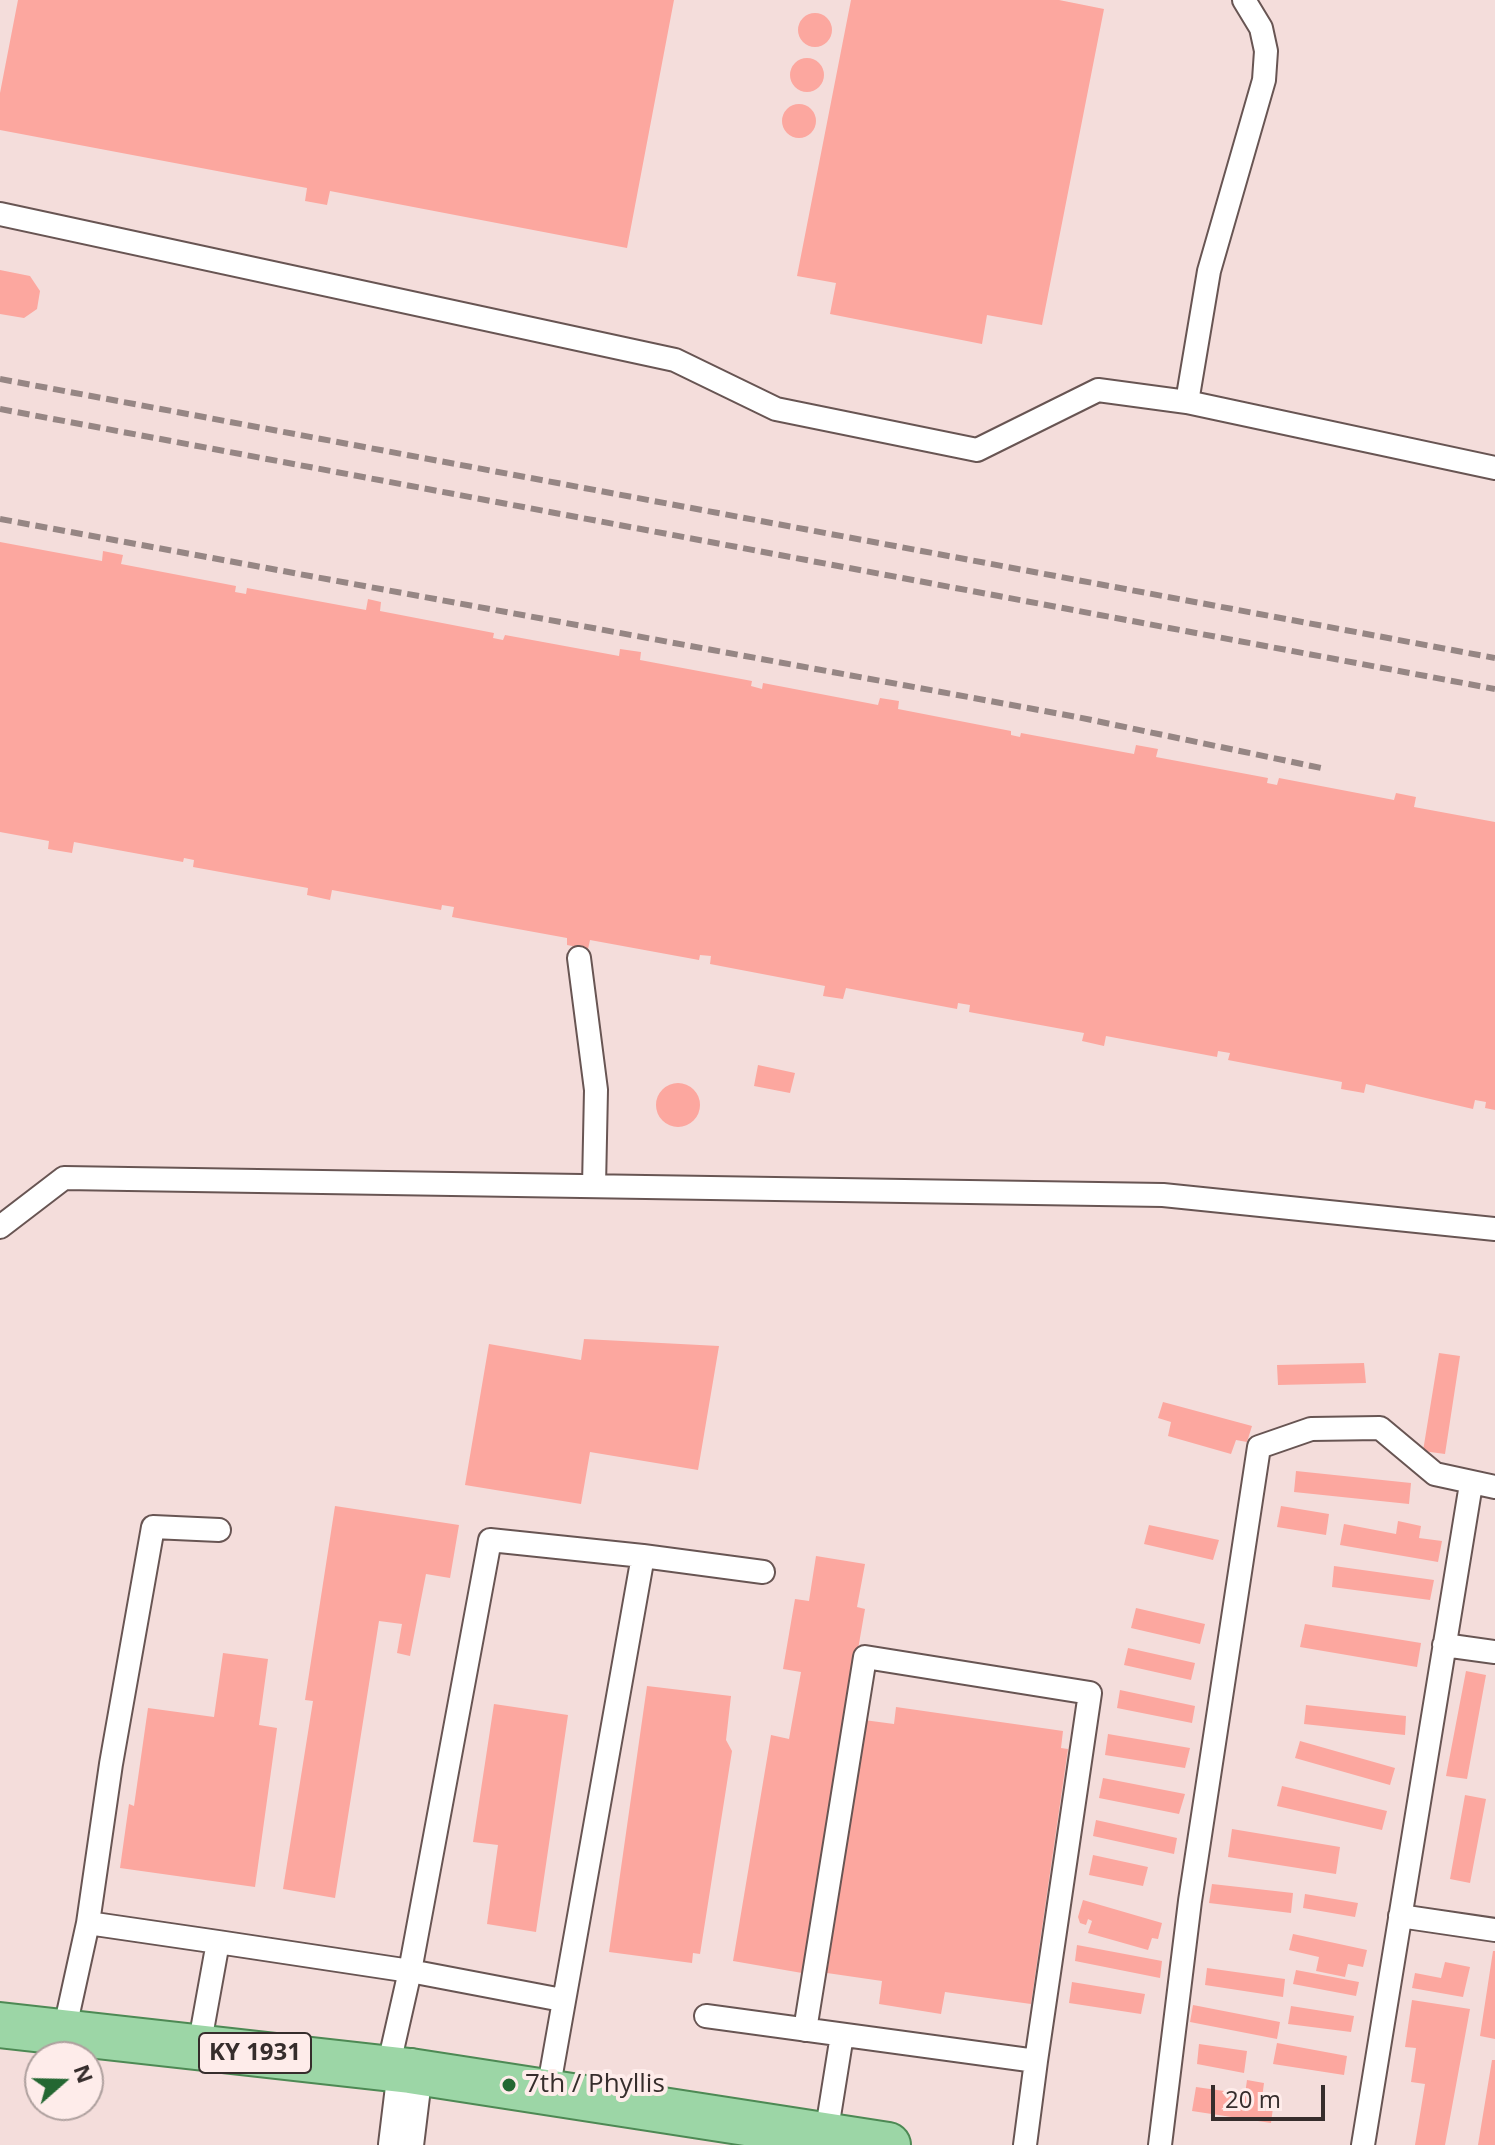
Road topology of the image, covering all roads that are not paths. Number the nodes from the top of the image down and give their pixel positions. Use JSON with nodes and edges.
{"nodes":[{"id":1,"x":1244,"y":0,"type":"edge"},
{"id":2,"x":0,"y":214,"type":"edge"},
{"id":3,"x":1187,"y":402,"type":"junction"},
{"id":4,"x":1495,"y":468,"type":"edge"},
{"id":5,"x":579,"y":958,"type":"dead end"},
{"id":6,"x":594,"y":1186,"type":"junction"},
{"id":7,"x":0,"y":1227,"type":"edge"},
{"id":8,"x":1495,"y":1229,"type":"edge"},
{"id":9,"x":1471,"y":1484,"type":"junction"},
{"id":10,"x":1495,"y":1487,"type":"edge"},
{"id":11,"x":219,"y":1530,"type":"dead end"},
{"id":12,"x":643,"y":1556,"type":"junction"},
{"id":13,"x":763,"y":1572,"type":"dead end"},
{"id":14,"x":1444,"y":1645,"type":"junction"},
{"id":15,"x":1495,"y":1652,"type":"edge"},
{"id":16,"x":1400,"y":1916,"type":"junction"},
{"id":17,"x":88,"y":1923,"type":"junction"},
{"id":18,"x":1495,"y":1930,"type":"edge"},
{"id":19,"x":218,"y":1942,"type":"junction"},
{"id":20,"x":410,"y":1971,"type":"junction"},
{"id":21,"x":562,"y":2000,"type":"junction"},
{"id":22,"x":706,"y":2016,"type":"dead end"},
{"id":23,"x":0,"y":2025,"type":"edge"},
{"id":24,"x":805,"y":2030,"type":"junction"},
{"id":25,"x":64,"y":2032,"type":"junction"},
{"id":26,"x":842,"y":2035,"type":"junction"},
{"id":27,"x":199,"y":2047,"type":"junction"},
{"id":28,"x":1036,"y":2061,"type":"junction"},
{"id":29,"x":399,"y":2069,"type":"junction"},
{"id":30,"x":548,"y":2091,"type":"junction"},
{"id":31,"x":826,"y":2135,"type":"junction"},
{"id":32,"x":401,"y":2145,"type":"edge"},
{"id":33,"x":888,"y":2145,"type":"edge"},
{"id":34,"x":1025,"y":2145,"type":"edge"},
{"id":35,"x":1160,"y":2145,"type":"edge"},
{"id":36,"x":1363,"y":2145,"type":"edge"}],
"edges":[{"from":1,"to":3,"type":"lane"},
{"from":2,"to":3,"type":"lane"},
{"from":3,"to":4,"type":"lane"},
{"from":5,"to":6,"type":"lane"},
{"from":6,"to":7,"type":"lane"},
{"from":6,"to":8,"type":"lane"},
{"from":9,"to":10,"type":"lane"},
{"from":9,"to":14,"type":"lane"},
{"from":9,"to":35,"type":"lane"},
{"from":11,"to":17,"type":"lane"},
{"from":12,"to":13,"type":"lane"},
{"from":12,"to":20,"type":"lane"},
{"from":12,"to":21,"type":"lane"},
{"from":14,"to":15,"type":"lane"},
{"from":14,"to":16,"type":"lane"},
{"from":16,"to":18,"type":"lane"},
{"from":16,"to":36,"type":"lane"},
{"from":17,"to":19,"type":"lane"},
{"from":17,"to":25,"type":"lane"},
{"from":19,"to":20,"type":"lane"},
{"from":19,"to":27,"type":"lane"},
{"from":20,"to":21,"type":"lane"},
{"from":20,"to":29,"type":"lane"},
{"from":21,"to":30,"type":"lane"},
{"from":22,"to":24,"type":"lane"},
{"from":23,"to":25,"type":"main road","number":"KY 1931"},
{"from":24,"to":26,"type":"lane"},
{"from":24,"to":28,"type":"lane"},
{"from":25,"to":27,"type":"main road","number":"KY 1931"},
{"from":26,"to":28,"type":"lane"},
{"from":26,"to":31,"type":"lane"},
{"from":27,"to":29,"type":"main road","number":"KY 1931"},
{"from":28,"to":34,"type":"lane"},
{"from":29,"to":30,"type":"main road","number":"KY 1931"},
{"from":29,"to":32,"type":"street"},
{"from":30,"to":31,"type":"main road","number":"KY 1931"},
{"from":31,"to":33,"type":"main road","number":"KY 1931"}]}
